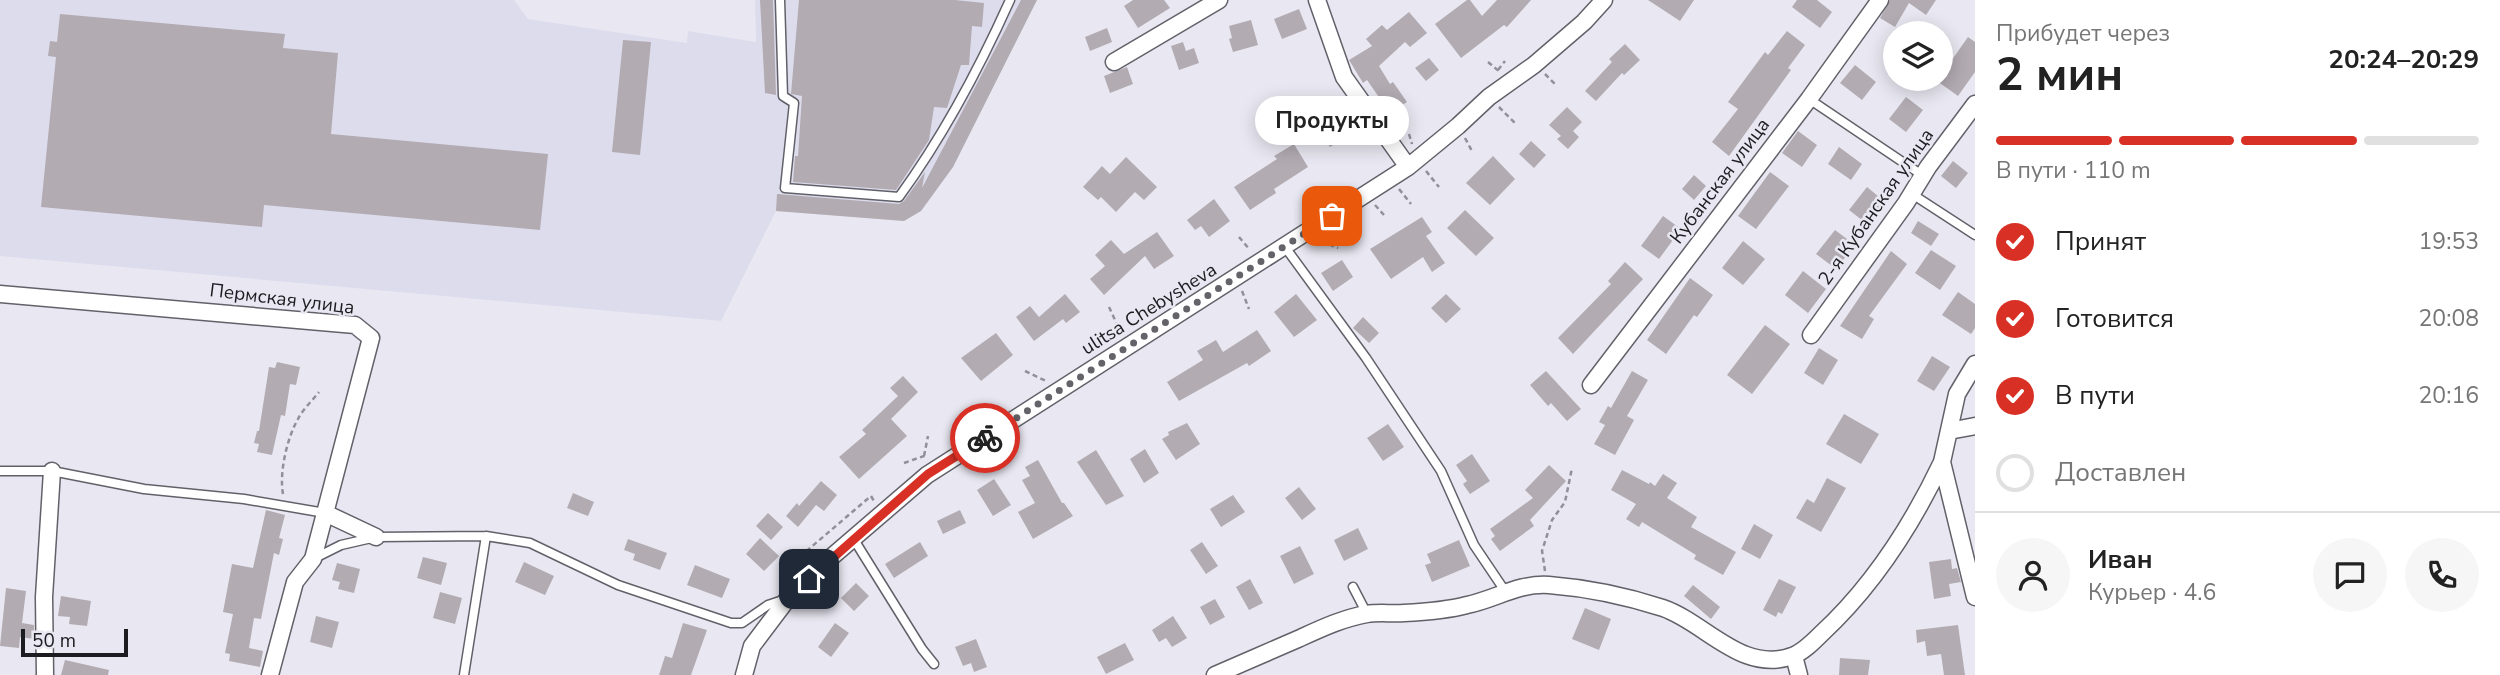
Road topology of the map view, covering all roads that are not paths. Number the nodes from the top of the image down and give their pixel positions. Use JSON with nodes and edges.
{"nodes":[{"id":1,"x":780,"y":0,"type":"edge"},
{"id":2,"x":1010,"y":0,"type":"edge"},
{"id":3,"x":1219,"y":0,"type":"edge"},
{"id":4,"x":1317,"y":0,"type":"edge"},
{"id":5,"x":1604,"y":0,"type":"edge"},
{"id":6,"x":1880,"y":0,"type":"edge"},
{"id":7,"x":1114,"y":62,"type":"dead end"},
{"id":8,"x":1809,"y":99,"type":"junction"},
{"id":9,"x":1975,"y":104,"type":"edge"},
{"id":10,"x":1408,"y":167,"type":"junction"},
{"id":11,"x":1922,"y":176,"type":"junction"},
{"id":12,"x":1912,"y":194,"type":"junction"},
{"id":13,"x":1975,"y":235,"type":"edge"},
{"id":14,"x":1285,"y":247,"type":"junction"},
{"id":15,"x":0,"y":294,"type":"edge"},
{"id":16,"x":1811,"y":335,"type":"dead end"},
{"id":17,"x":1975,"y":364,"type":"edge"},
{"id":18,"x":1591,"y":385,"type":"dead end"},
{"id":19,"x":1975,"y":426,"type":"edge"},
{"id":20,"x":1949,"y":431,"type":"junction"},
{"id":21,"x":1942,"y":462,"type":"junction"},
{"id":22,"x":0,"y":471,"type":"edge"},
{"id":23,"x":52,"y":471,"type":"junction"},
{"id":24,"x":325,"y":513,"type":"junction"},
{"id":25,"x":486,"y":536,"type":"junction"},
{"id":26,"x":376,"y":537,"type":"junction"},
{"id":27,"x":853,"y":538,"type":"junction"},
{"id":28,"x":313,"y":559,"type":"junction"},
{"id":29,"x":1353,"y":587,"type":"dead end"},
{"id":30,"x":1505,"y":591,"type":"junction"},
{"id":31,"x":789,"y":597,"type":"junction"},
{"id":32,"x":1975,"y":597,"type":"edge"},
{"id":33,"x":1367,"y":614,"type":"junction"},
{"id":34,"x":1794,"y":656,"type":"junction"},
{"id":35,"x":934,"y":664,"type":"dead end"},
{"id":36,"x":45,"y":675,"type":"edge"},
{"id":37,"x":270,"y":675,"type":"edge"},
{"id":38,"x":464,"y":675,"type":"edge"},
{"id":39,"x":744,"y":675,"type":"edge"},
{"id":40,"x":1215,"y":675,"type":"edge"},
{"id":41,"x":1799,"y":675,"type":"edge"}],
"edges":[{"from":1,"to":2,"type":"lane"},
{"from":3,"to":7,"type":"street"},
{"from":4,"to":10,"type":"street"},
{"from":5,"to":10,"type":"street","name":"ulitsa Chebysheva"},
{"from":6,"to":8,"type":"street","name":"Кубанская улица"},
{"from":8,"to":11,"type":"lane"},
{"from":8,"to":18,"type":"street","name":"Кубанская улица"},
{"from":9,"to":11,"type":"street","name":"2-я Кубанская улица"},
{"from":10,"to":14,"type":"street","name":"ulitsa Chebysheva"},
{"from":11,"to":12,"type":"street","name":"2-я Кубанская улица"},
{"from":12,"to":13,"type":"lane"},
{"from":12,"to":16,"type":"street","name":"2-я Кубанская улица"},
{"from":14,"to":27,"type":"street","name":"ulitsa Chebysheva"},
{"from":14,"to":30,"type":"lane"},
{"from":15,"to":24,"type":"street","name":"Пермская улица"},
{"from":17,"to":20,"type":"street"},
{"from":19,"to":20,"type":"street"},
{"from":20,"to":21,"type":"street"},
{"from":21,"to":32,"type":"street"},
{"from":21,"to":34,"type":"street"},
{"from":22,"to":23,"type":"lane"},
{"from":23,"to":24,"type":"lane"},
{"from":23,"to":36,"type":"street"},
{"from":24,"to":26,"type":"street"},
{"from":24,"to":28,"type":"street","name":"Пермская улица"},
{"from":25,"to":26,"type":"lane"},
{"from":25,"to":31,"type":"lane"},
{"from":25,"to":38,"type":"lane"},
{"from":26,"to":28,"type":"lane"},
{"from":27,"to":31,"type":"street","name":"ulitsa Chebysheva"},
{"from":27,"to":35,"type":"lane"},
{"from":28,"to":37,"type":"street","name":"Пермская улица"},
{"from":29,"to":33,"type":"lane"},
{"from":30,"to":33,"type":"street"},
{"from":30,"to":34,"type":"street"},
{"from":31,"to":39,"type":"street","name":"ulitsa Chebysheva"},
{"from":33,"to":40,"type":"street"},
{"from":34,"to":41,"type":"street"}]}
